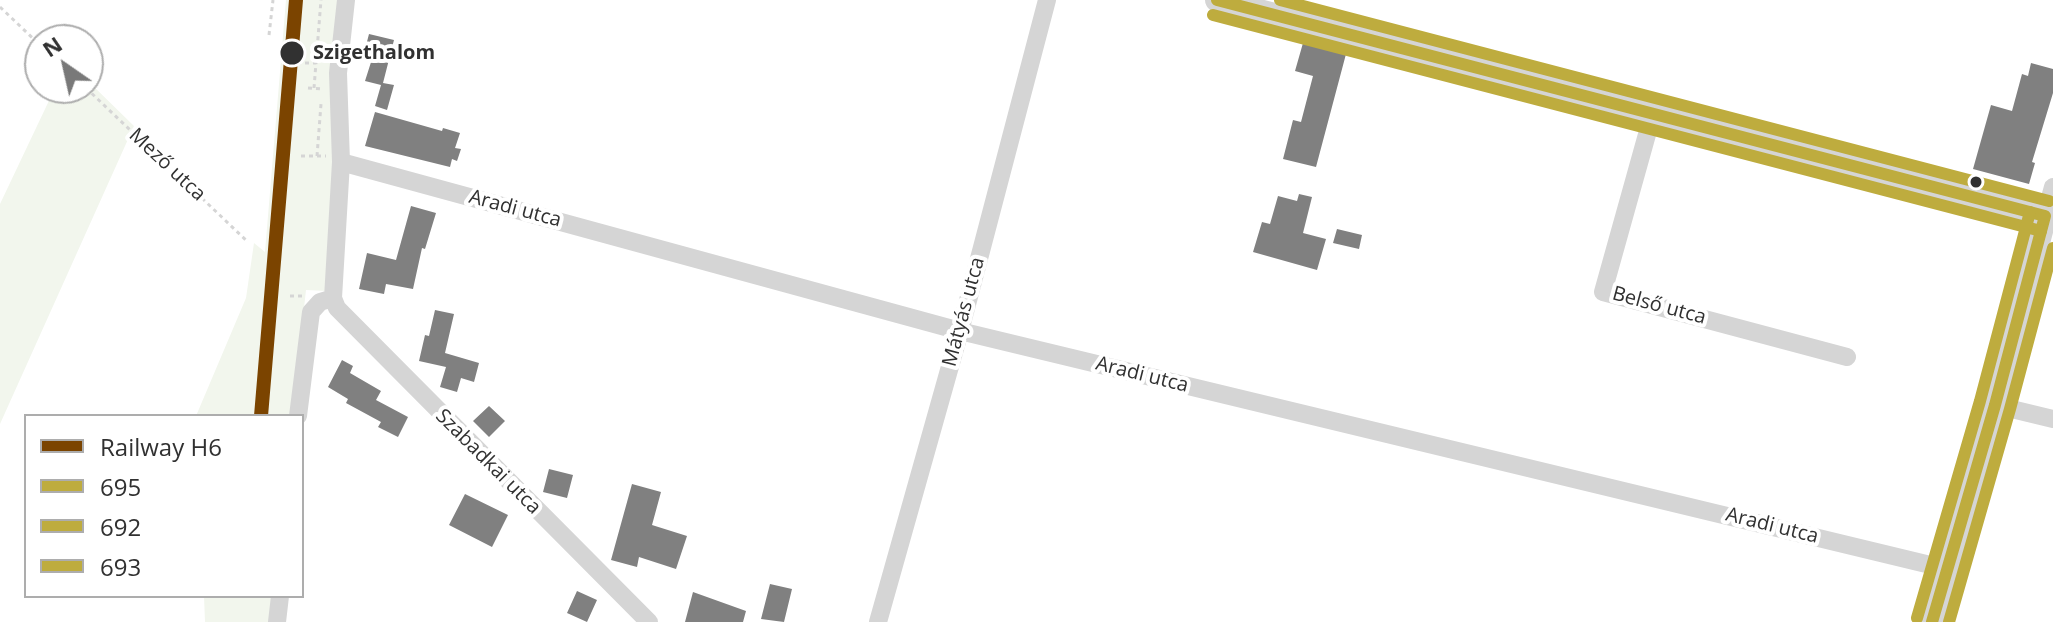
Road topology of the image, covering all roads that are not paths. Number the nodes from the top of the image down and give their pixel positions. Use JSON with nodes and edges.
{"nodes":[{"id":1,"x":346,"y":0,"type":"edge"},
{"id":2,"x":1047,"y":0,"type":"edge"},
{"id":3,"x":1217,"y":0,"type":"edge"},
{"id":4,"x":1653,"y":113,"type":"junction"},
{"id":5,"x":338,"y":159,"type":"junction"},
{"id":6,"x":2053,"y":187,"type":"edge"},
{"id":7,"x":2045,"y":216,"type":"junction"},
{"id":8,"x":333,"y":298,"type":"junction"},
{"id":9,"x":960,"y":331,"type":"junction"},
{"id":10,"x":1847,"y":357,"type":"dead end"},
{"id":11,"x":1995,"y":405,"type":"junction"},
{"id":12,"x":298,"y":414,"type":"edge"},
{"id":13,"x":2053,"y":419,"type":"edge"},
{"id":14,"x":1947,"y":569,"type":"junction"},
{"id":15,"x":280,"y":598,"type":"edge"},
{"id":16,"x":277,"y":622,"type":"edge"},
{"id":17,"x":649,"y":622,"type":"edge"},
{"id":18,"x":878,"y":622,"type":"edge"},
{"id":19,"x":1932,"y":622,"type":"edge"}],
"edges":[{"from":1,"to":5,"type":"street"},
{"from":2,"to":9,"type":"street","name":"Mátyás utca"},
{"from":3,"to":4,"type":"street"},
{"from":4,"to":7,"type":"street"},
{"from":4,"to":10,"type":"street","name":"Belső utca"},
{"from":5,"to":8,"type":"street"},
{"from":5,"to":9,"type":"street","name":"Aradi utca"},
{"from":6,"to":7,"type":"street"},
{"from":7,"to":11,"type":"street"},
{"from":8,"to":12,"type":"street"},
{"from":8,"to":17,"type":"street","name":"Szabadkai utca"},
{"from":9,"to":14,"type":"street","name":"Aradi utca"},
{"from":9,"to":18,"type":"street","name":"Mátyás utca"},
{"from":11,"to":13,"type":"street"},
{"from":11,"to":14,"type":"street"},
{"from":14,"to":19,"type":"street"},
{"from":15,"to":16,"type":"street"}]}
